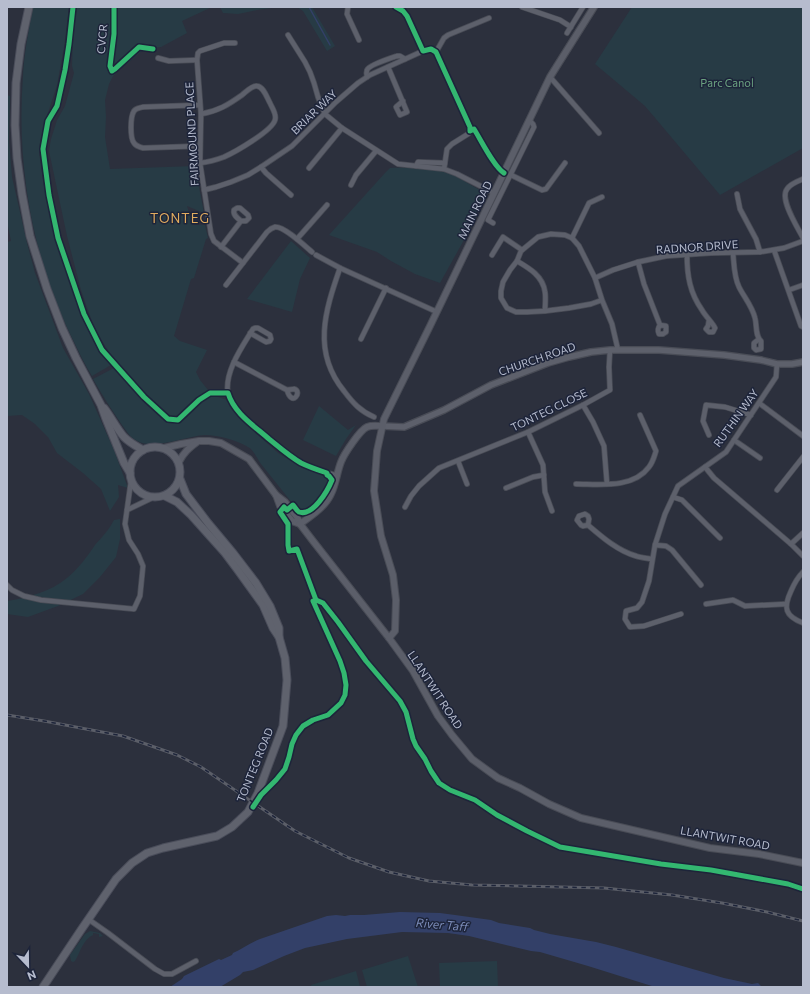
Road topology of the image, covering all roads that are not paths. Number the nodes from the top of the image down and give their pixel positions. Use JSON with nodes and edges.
{"nodes":[{"id":1,"x":29,"y":7,"type":"edge"},
{"id":2,"x":348,"y":7,"type":"edge"},
{"id":3,"x":396,"y":7,"type":"edge"},
{"id":4,"x":522,"y":7,"type":"edge"},
{"id":5,"x":583,"y":7,"type":"edge"},
{"id":6,"x":594,"y":7,"type":"edge"},
{"id":7,"x":535,"y":9,"type":"edge"},
{"id":8,"x":489,"y":18,"type":"dead end"},
{"id":9,"x":571,"y":26,"type":"junction"},
{"id":10,"x":567,"y":33,"type":"dead end"},
{"id":11,"x":288,"y":35,"type":"dead end"},
{"id":12,"x":359,"y":40,"type":"dead end"},
{"id":13,"x":235,"y":43,"type":"dead end"},
{"id":14,"x":422,"y":51,"type":"junction"},
{"id":15,"x":436,"y":52,"type":"junction"},
{"id":16,"x":158,"y":58,"type":"dead end"},
{"id":17,"x":405,"y":59,"type":"junction"},
{"id":18,"x":197,"y":60,"type":"junction"},
{"id":19,"x":388,"y":67,"type":"junction"},
{"id":20,"x":367,"y":77,"type":"junction"},
{"id":21,"x":550,"y":77,"type":"junction"},
{"id":22,"x":403,"y":101,"type":"dead end"},
{"id":23,"x":200,"y":104,"type":"junction"},
{"id":24,"x":201,"y":114,"type":"junction"},
{"id":25,"x":325,"y":114,"type":"junction"},
{"id":26,"x":529,"y":120,"type":"junction"},
{"id":27,"x":342,"y":128,"type":"junction"},
{"id":28,"x":599,"y":132,"type":"dead end"},
{"id":29,"x":200,"y":146,"type":"junction"},
{"id":30,"x":376,"y":151,"type":"junction"},
{"id":31,"x":200,"y":163,"type":"junction"},
{"id":32,"x":445,"y":163,"type":"junction"},
{"id":33,"x":565,"y":163,"type":"dead end"},
{"id":34,"x":416,"y":166,"type":"junction"},
{"id":35,"x":261,"y":167,"type":"junction"},
{"id":36,"x":309,"y":168,"type":"dead end"},
{"id":37,"x":444,"y":169,"type":"junction"},
{"id":38,"x":510,"y":175,"type":"junction"},
{"id":39,"x":803,"y":178,"type":"edge"},
{"id":40,"x":350,"y":185,"type":"dead end"},
{"id":41,"x":204,"y":190,"type":"junction"},
{"id":42,"x":494,"y":193,"type":"junction"},
{"id":43,"x":736,"y":194,"type":"dead end"},
{"id":44,"x":291,"y":195,"type":"dead end"},
{"id":45,"x":602,"y":197,"type":"dead end"},
{"id":46,"x":327,"y":205,"type":"dead end"},
{"id":47,"x":241,"y":221,"type":"dead end"},
{"id":48,"x":493,"y":223,"type":"dead end"},
{"id":49,"x":572,"y":238,"type":"junction"},
{"id":50,"x":297,"y":239,"type":"junction"},
{"id":51,"x":803,"y":240,"type":"edge"},
{"id":52,"x":221,"y":247,"type":"junction"},
{"id":53,"x":522,"y":250,"type":"junction"},
{"id":54,"x":774,"y":250,"type":"junction"},
{"id":55,"x":760,"y":252,"type":"junction"},
{"id":56,"x":734,"y":253,"type":"junction"},
{"id":57,"x":492,"y":255,"type":"dead end"},
{"id":58,"x":687,"y":255,"type":"junction"},
{"id":59,"x":517,"y":261,"type":"junction"},
{"id":60,"x":638,"y":262,"type":"junction"},
{"id":61,"x":243,"y":263,"type":"junction"},
{"id":62,"x":340,"y":268,"type":"junction"},
{"id":63,"x":595,"y":278,"type":"junction"},
{"id":64,"x":226,"y":285,"type":"dead end"},
{"id":65,"x":803,"y":285,"type":"edge"},
{"id":66,"x":386,"y":288,"type":"junction"},
{"id":67,"x":789,"y":290,"type":"junction"},
{"id":68,"x":602,"y":300,"type":"junction"},
{"id":69,"x":545,"y":311,"type":"junction"},
{"id":70,"x":437,"y":312,"type":"junction"},
{"id":71,"x":709,"y":320,"type":"dead end"},
{"id":72,"x":660,"y":325,"type":"dead end"},
{"id":73,"x":803,"y":327,"type":"edge"},
{"id":74,"x":250,"y":333,"type":"dead end"},
{"id":75,"x":361,"y":339,"type":"dead end"},
{"id":76,"x":758,"y":339,"type":"dead end"},
{"id":77,"x":610,"y":350,"type":"junction"},
{"id":78,"x":618,"y":350,"type":"junction"},
{"id":79,"x":234,"y":362,"type":"junction"},
{"id":80,"x":803,"y":362,"type":"edge"},
{"id":81,"x":777,"y":364,"type":"junction"},
{"id":82,"x":287,"y":390,"type":"dead end"},
{"id":83,"x":759,"y":403,"type":"junction"},
{"id":84,"x":101,"y":405,"type":"junction"},
{"id":85,"x":583,"y":405,"type":"junction"},
{"id":86,"x":640,"y":415,"type":"dead end"},
{"id":87,"x":751,"y":416,"type":"junction"},
{"id":88,"x":374,"y":417,"type":"dead end"},
{"id":89,"x":382,"y":426,"type":"junction"},
{"id":90,"x":528,"y":432,"type":"junction"},
{"id":91,"x":709,"y":435,"type":"dead end"},
{"id":92,"x":803,"y":436,"type":"edge"},
{"id":93,"x":734,"y":440,"type":"junction"},
{"id":94,"x":199,"y":441,"type":"junction"},
{"id":95,"x":164,"y":448,"type":"junction"},
{"id":96,"x":143,"y":450,"type":"junction"},
{"id":97,"x":803,"y":457,"type":"edge"},
{"id":98,"x":760,"y":458,"type":"dead end"},
{"id":99,"x":458,"y":461,"type":"junction"},
{"id":100,"x":179,"y":462,"type":"junction"},
{"id":101,"x":705,"y":467,"type":"junction"},
{"id":102,"x":544,"y":475,"type":"junction"},
{"id":103,"x":337,"y":476,"type":"junction"},
{"id":104,"x":131,"y":477,"type":"junction"},
{"id":105,"x":180,"y":479,"type":"junction"},
{"id":106,"x":467,"y":484,"type":"dead end"},
{"id":107,"x":576,"y":484,"type":"dead end"},
{"id":108,"x":607,"y":484,"type":"junction"},
{"id":109,"x":506,"y":488,"type":"dead end"},
{"id":110,"x":776,"y":490,"type":"dead end"},
{"id":111,"x":165,"y":496,"type":"junction"},
{"id":112,"x":673,"y":497,"type":"junction"},
{"id":113,"x":152,"y":498,"type":"junction"},
{"id":114,"x":405,"y":508,"type":"dead end"},
{"id":115,"x":127,"y":510,"type":"junction"},
{"id":116,"x":552,"y":510,"type":"dead end"},
{"id":117,"x":300,"y":524,"type":"junction"},
{"id":118,"x":588,"y":525,"type":"dead end"},
{"id":119,"x":803,"y":533,"type":"edge"},
{"id":120,"x":720,"y":538,"type":"dead end"},
{"id":121,"x":791,"y":544,"type":"junction"},
{"id":122,"x":655,"y":546,"type":"junction"},
{"id":123,"x":803,"y":556,"type":"edge"},
{"id":124,"x":652,"y":559,"type":"junction"},
{"id":125,"x":803,"y":572,"type":"edge"},
{"id":126,"x":7,"y":585,"type":"edge"},
{"id":127,"x":701,"y":585,"type":"dead end"},
{"id":128,"x":706,"y":604,"type":"dead end"},
{"id":129,"x":786,"y":604,"type":"junction"},
{"id":130,"x":681,"y":614,"type":"dead end"},
{"id":131,"x":803,"y":623,"type":"edge"},
{"id":132,"x":279,"y":637,"type":"junction"},
{"id":133,"x":389,"y":638,"type":"junction"},
{"id":134,"x":803,"y":864,"type":"edge"},
{"id":135,"x":88,"y":919,"type":"junction"},
{"id":136,"x":196,"y":961,"type":"dead end"},
{"id":137,"x":43,"y":987,"type":"edge"}],
"edges":[{"from":1,"to":84,"type":"main road"},
{"from":2,"to":12,"type":"street"},
{"from":3,"to":14,"type":"street"},
{"from":4,"to":7,"type":"street"},
{"from":5,"to":9,"type":"street"},
{"from":6,"to":21,"type":"main road","name":"MAIN ROAD"},
{"from":7,"to":9,"type":"street"},
{"from":8,"to":15,"type":"street"},
{"from":9,"to":10,"type":"street"},
{"from":11,"to":25,"type":"street"},
{"from":13,"to":18,"type":"street"},
{"from":14,"to":15,"type":"street","name":"BRIAR WAY"},
{"from":14,"to":17,"type":"street","name":"BRIAR WAY"},
{"from":15,"to":32,"type":"street"},
{"from":16,"to":18,"type":"street"},
{"from":17,"to":19,"type":"street","name":"BRIAR WAY"},
{"from":17,"to":20,"type":"street"},
{"from":18,"to":23,"type":"street","name":"FAIRMOUND PLACE"},
{"from":19,"to":20,"type":"street","name":"BRIAR WAY"},
{"from":19,"to":22,"type":"street"},
{"from":20,"to":25,"type":"street","name":"BRIAR WAY"},
{"from":21,"to":26,"type":"main road","name":"MAIN ROAD"},
{"from":21,"to":28,"type":"street"},
{"from":23,"to":24,"type":"street","name":"FAIRMOUND PLACE"},
{"from":23,"to":29,"type":"street"},
{"from":24,"to":29,"type":"street","name":"FAIRMOUND PLACE"},
{"from":24,"to":31,"type":"street"},
{"from":25,"to":27,"type":"street"},
{"from":25,"to":35,"type":"street","name":"BRIAR WAY"},
{"from":26,"to":38,"type":"street"},
{"from":26,"to":42,"type":"main road","name":"MAIN ROAD"},
{"from":27,"to":30,"type":"street"},
{"from":27,"to":36,"type":"street"},
{"from":29,"to":31,"type":"street","name":"FAIRMOUND PLACE"},
{"from":30,"to":34,"type":"street"},
{"from":30,"to":40,"type":"street"},
{"from":31,"to":41,"type":"street","name":"FAIRMOUND PLACE"},
{"from":32,"to":34,"type":"street"},
{"from":32,"to":37,"type":"street"},
{"from":33,"to":38,"type":"street"},
{"from":34,"to":37,"type":"street"},
{"from":35,"to":41,"type":"street","name":"BRIAR WAY"},
{"from":35,"to":44,"type":"street"},
{"from":37,"to":42,"type":"street"},
{"from":38,"to":48,"type":"street"},
{"from":39,"to":51,"type":"street"},
{"from":41,"to":52,"type":"street","name":"FAIRMOUND PLACE"},
{"from":42,"to":70,"type":"main road","name":"MAIN ROAD"},
{"from":43,"to":55,"type":"street"},
{"from":45,"to":49,"type":"street"},
{"from":46,"to":50,"type":"street"},
{"from":47,"to":52,"type":"street"},
{"from":49,"to":53,"type":"street"},
{"from":49,"to":63,"type":"street"},
{"from":50,"to":61,"type":"street"},
{"from":50,"to":62,"type":"street"},
{"from":51,"to":54,"type":"street","name":"RADNOR DRIVE"},
{"from":52,"to":61,"type":"street","name":"FAIRMOUND PLACE"},
{"from":53,"to":57,"type":"street"},
{"from":53,"to":59,"type":"street"},
{"from":54,"to":55,"type":"street","name":"RADNOR DRIVE"},
{"from":54,"to":67,"type":"street"},
{"from":55,"to":56,"type":"street","name":"RADNOR DRIVE"},
{"from":56,"to":58,"type":"street","name":"RADNOR DRIVE"},
{"from":56,"to":76,"type":"street"},
{"from":58,"to":60,"type":"street","name":"RADNOR DRIVE"},
{"from":58,"to":71,"type":"street"},
{"from":59,"to":69,"type":"street"},
{"from":59,"to":69,"type":"street"},
{"from":60,"to":63,"type":"street","name":"RADNOR DRIVE"},
{"from":60,"to":72,"type":"street"},
{"from":61,"to":64,"type":"street"},
{"from":62,"to":66,"type":"street"},
{"from":62,"to":88,"type":"street"},
{"from":63,"to":68,"type":"street"},
{"from":65,"to":67,"type":"street"},
{"from":66,"to":70,"type":"street"},
{"from":66,"to":75,"type":"street"},
{"from":67,"to":73,"type":"street"},
{"from":68,"to":69,"type":"street"},
{"from":68,"to":78,"type":"street"},
{"from":70,"to":89,"type":"main road","name":"MAIN ROAD"},
{"from":74,"to":79,"type":"street"},
{"from":77,"to":78,"type":"street","name":"CHURCH ROAD"},
{"from":77,"to":85,"type":"street","name":"TONTEG CLOSE"},
{"from":77,"to":89,"type":"street","name":"CHURCH ROAD"},
{"from":78,"to":81,"type":"street","name":"CHURCH ROAD"},
{"from":79,"to":82,"type":"street"},
{"from":79,"to":103,"type":"street"},
{"from":80,"to":81,"type":"street","name":"CHURCH ROAD"},
{"from":81,"to":83,"type":"street","name":"RUTHIN WAY"},
{"from":83,"to":87,"type":"street","name":"RUTHIN WAY"},
{"from":83,"to":92,"type":"street"},
{"from":84,"to":96,"type":"main road"},
{"from":84,"to":104,"type":"main road"},
{"from":85,"to":90,"type":"street","name":"TONTEG CLOSE"},
{"from":85,"to":108,"type":"street"},
{"from":86,"to":108,"type":"street"},
{"from":87,"to":91,"type":"street"},
{"from":87,"to":93,"type":"street","name":"RUTHIN WAY"},
{"from":89,"to":103,"type":"main road"},
{"from":89,"to":133,"type":"main road","name":"MAIN ROAD"},
{"from":90,"to":99,"type":"street","name":"TONTEG CLOSE"},
{"from":90,"to":102,"type":"street"},
{"from":93,"to":98,"type":"street"},
{"from":93,"to":101,"type":"street","name":"RUTHIN WAY"},
{"from":94,"to":95,"type":"main road"},
{"from":94,"to":100,"type":"main road"},
{"from":94,"to":117,"type":"main road","name":"LLANTWIT ROAD"},
{"from":95,"to":96,"type":"main road"},
{"from":95,"to":100,"type":"main road"},
{"from":96,"to":104,"type":"main road"},
{"from":97,"to":110,"type":"street"},
{"from":99,"to":106,"type":"street"},
{"from":99,"to":114,"type":"street","name":"TONTEG CLOSE"},
{"from":100,"to":105,"type":"main road"},
{"from":101,"to":112,"type":"street","name":"RUTHIN WAY"},
{"from":101,"to":121,"type":"street"},
{"from":102,"to":109,"type":"street"},
{"from":102,"to":116,"type":"street"},
{"from":103,"to":117,"type":"main road"},
{"from":104,"to":113,"type":"main road"},
{"from":104,"to":115,"type":"street"},
{"from":105,"to":111,"type":"main road"},
{"from":105,"to":132,"type":"main road","name":"TONTEG ROAD"},
{"from":107,"to":108,"type":"street"},
{"from":111,"to":113,"type":"main road"},
{"from":111,"to":132,"type":"main road","name":"TONTEG ROAD"},
{"from":112,"to":120,"type":"street"},
{"from":112,"to":122,"type":"street","name":"RUTHIN WAY"},
{"from":113,"to":115,"type":"street"},
{"from":115,"to":126,"type":"street"},
{"from":117,"to":133,"type":"main road","name":"LLANTWIT ROAD"},
{"from":118,"to":124,"type":"street"},
{"from":119,"to":121,"type":"street"},
{"from":121,"to":123,"type":"street"},
{"from":122,"to":124,"type":"street","name":"RUTHIN WAY"},
{"from":122,"to":127,"type":"street"},
{"from":124,"to":130,"type":"street","name":"RUTHIN WAY"},
{"from":125,"to":129,"type":"street"},
{"from":128,"to":129,"type":"street"},
{"from":129,"to":131,"type":"street"},
{"from":132,"to":135,"type":"main road","name":"TONTEG ROAD"},
{"from":133,"to":134,"type":"main road","name":"LLANTWIT ROAD"},
{"from":135,"to":136,"type":"street"},
{"from":135,"to":137,"type":"main road","name":"TONTEG ROAD"}]}
